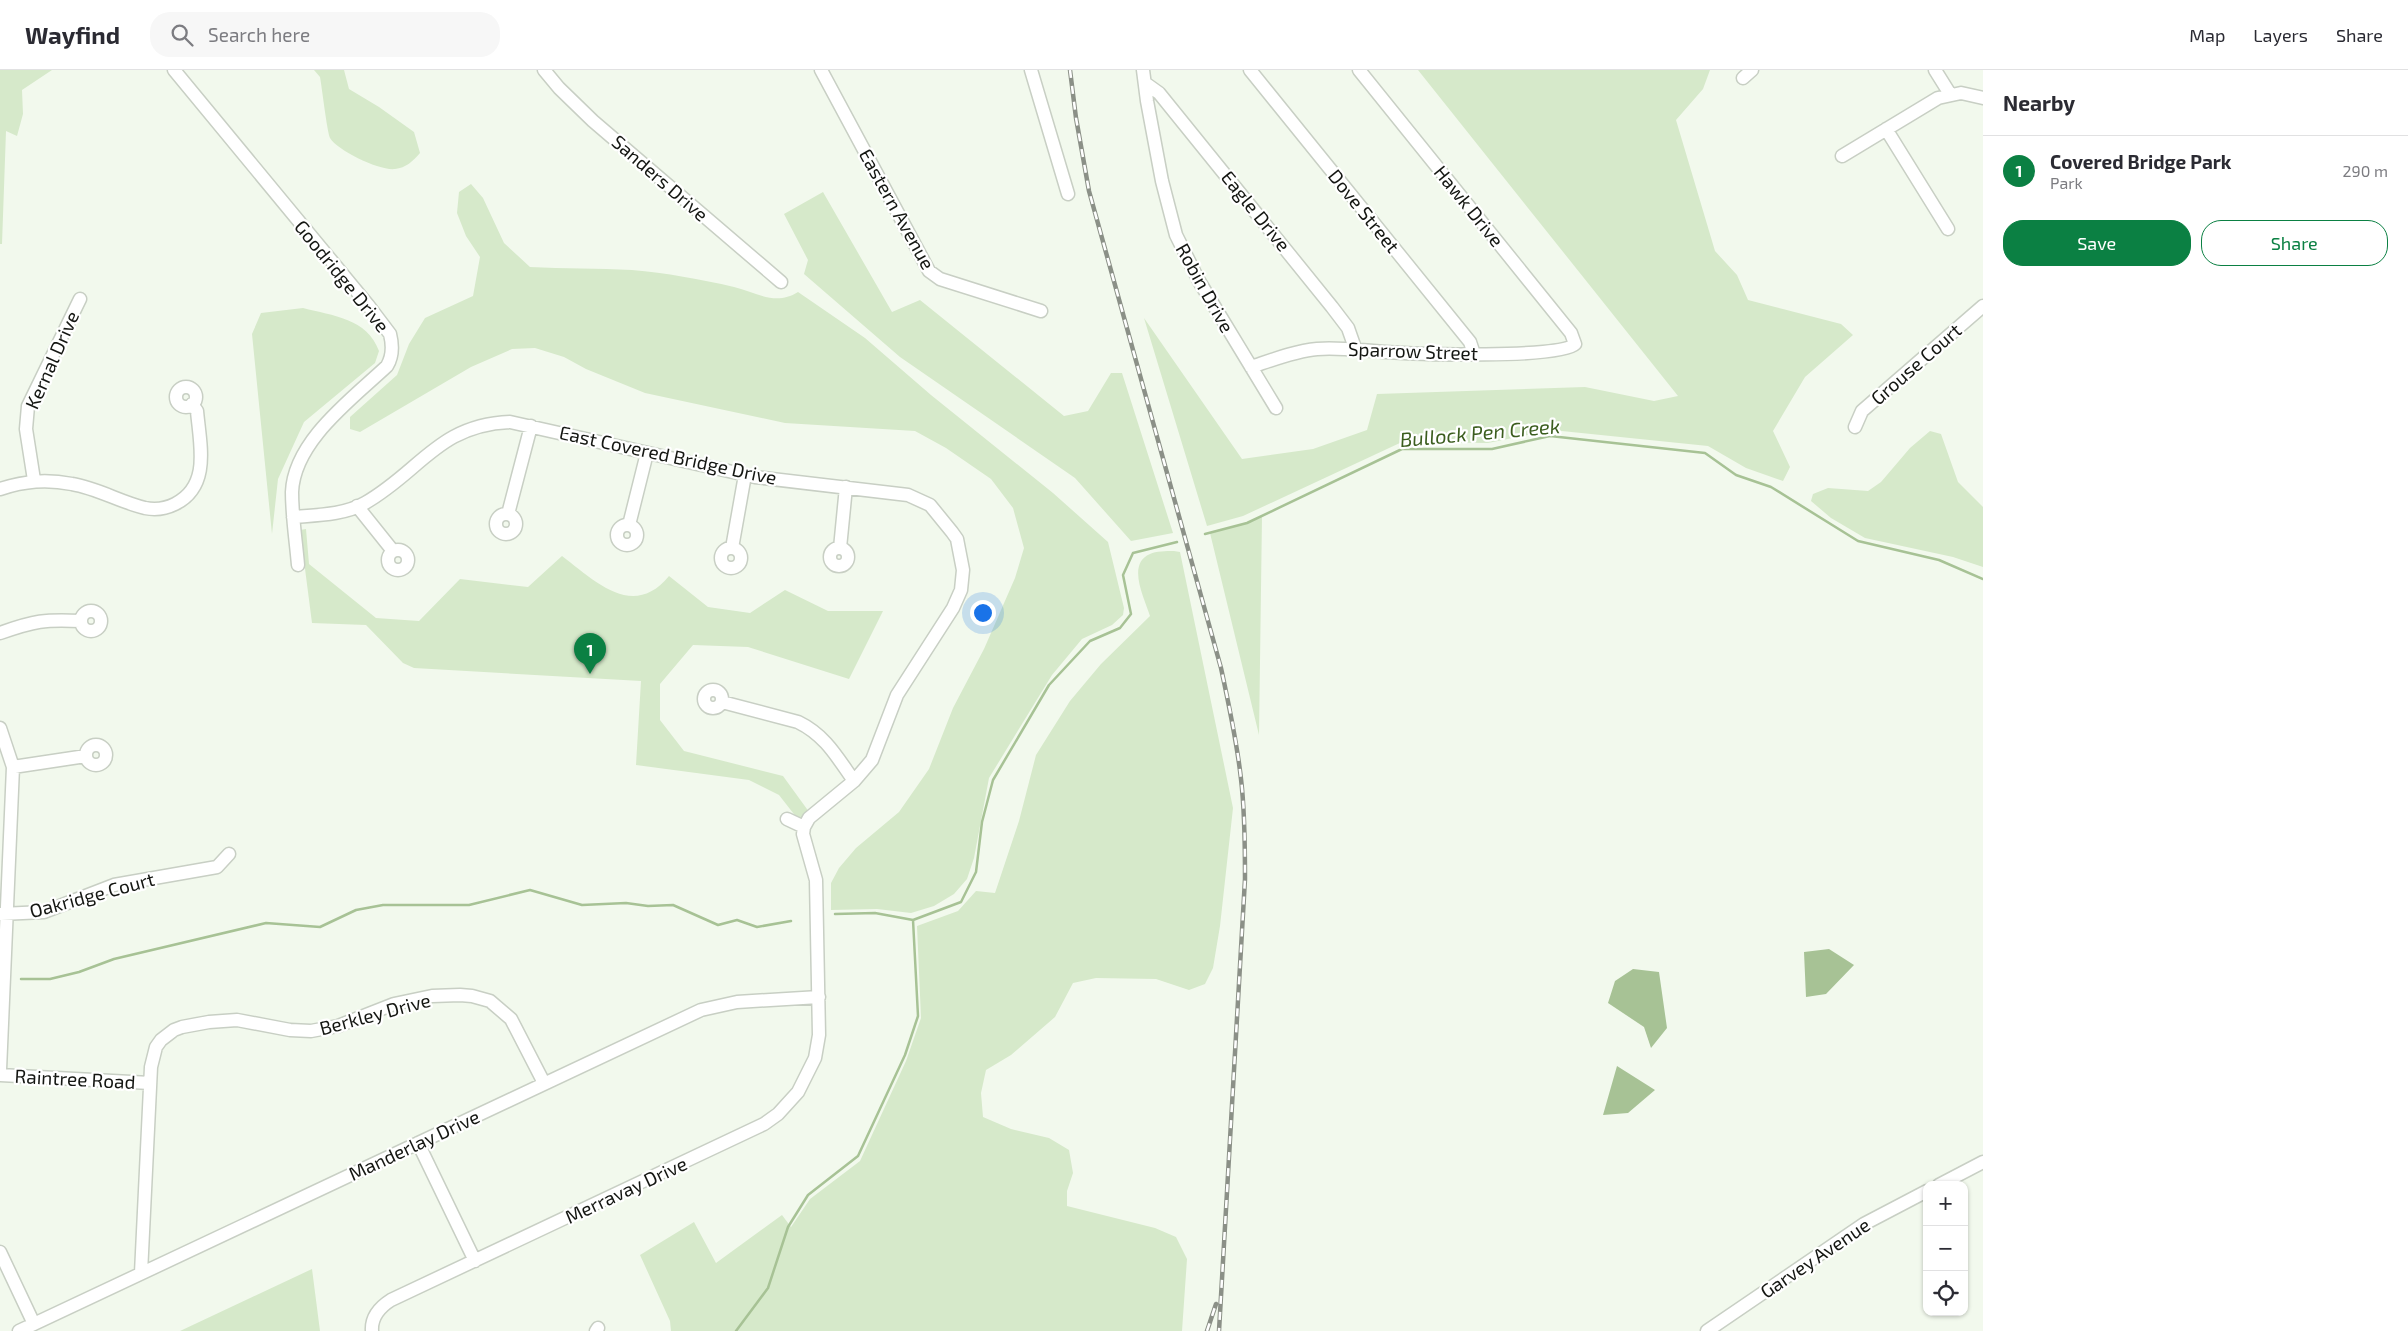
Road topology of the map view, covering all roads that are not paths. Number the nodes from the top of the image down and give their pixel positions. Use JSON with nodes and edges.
{"nodes":[{"id":1,"x":174,"y":70,"type":"edge"},
{"id":2,"x":544,"y":70,"type":"edge"},
{"id":3,"x":821,"y":70,"type":"edge"},
{"id":4,"x":1031,"y":70,"type":"edge"},
{"id":5,"x":1143,"y":70,"type":"edge"},
{"id":6,"x":1250,"y":70,"type":"edge"},
{"id":7,"x":1359,"y":70,"type":"edge"},
{"id":8,"x":1935,"y":70,"type":"edge"},
{"id":9,"x":1145,"y":83,"type":"junction"},
{"id":10,"x":1950,"y":94,"type":"junction"},
{"id":11,"x":1983,"y":98,"type":"edge"},
{"id":12,"x":1886,"y":129,"type":"junction"},
{"id":13,"x":1842,"y":156,"type":"dead end"},
{"id":14,"x":1068,"y":194,"type":"dead end"},
{"id":15,"x":1948,"y":229,"type":"dead end"},
{"id":16,"x":781,"y":282,"type":"dead end"},
{"id":17,"x":80,"y":299,"type":"dead end"},
{"id":18,"x":1983,"y":306,"type":"edge"},
{"id":19,"x":1041,"y":311,"type":"dead end"},
{"id":20,"x":1575,"y":344,"type":"joint"},
{"id":21,"x":1355,"y":348,"type":"junction"},
{"id":22,"x":1474,"y":354,"type":"junction"},
{"id":23,"x":1251,"y":367,"type":"junction"},
{"id":24,"x":192,"y":404,"type":"dead end"},
{"id":25,"x":1276,"y":408,"type":"dead end"},
{"id":26,"x":531,"y":426,"type":"junction"},
{"id":27,"x":1855,"y":427,"type":"dead end"},
{"id":28,"x":647,"y":453,"type":"junction"},
{"id":29,"x":745,"y":476,"type":"junction"},
{"id":30,"x":34,"y":480,"type":"junction"},
{"id":31,"x":846,"y":487,"type":"junction"},
{"id":32,"x":0,"y":489,"type":"edge"},
{"id":33,"x":357,"y":506,"type":"junction"},
{"id":34,"x":508,"y":514,"type":"dead end"},
{"id":35,"x":294,"y":517,"type":"junction"},
{"id":36,"x":629,"y":525,"type":"dead end"},
{"id":37,"x":732,"y":548,"type":"dead end"},
{"id":38,"x":840,"y":548,"type":"dead end"},
{"id":39,"x":393,"y":551,"type":"dead end"},
{"id":40,"x":298,"y":565,"type":"dead end"},
{"id":41,"x":81,"y":621,"type":"dead end"},
{"id":42,"x":0,"y":632,"type":"edge"},
{"id":43,"x":722,"y":702,"type":"dead end"},
{"id":44,"x":0,"y":728,"type":"edge"},
{"id":45,"x":86,"y":756,"type":"dead end"},
{"id":46,"x":13,"y":768,"type":"junction"},
{"id":47,"x":854,"y":781,"type":"junction"},
{"id":48,"x":787,"y":819,"type":"dead end"},
{"id":49,"x":804,"y":827,"type":"junction"},
{"id":50,"x":229,"y":854,"type":"dead end"},
{"id":51,"x":4,"y":914,"type":"edge"},
{"id":52,"x":819,"y":997,"type":"junction"},
{"id":53,"x":0,"y":1070,"type":"edge"},
{"id":54,"x":0,"y":1075,"type":"edge"},
{"id":55,"x":150,"y":1083,"type":"junction"},
{"id":56,"x":544,"y":1083,"type":"junction"},
{"id":57,"x":418,"y":1143,"type":"junction"},
{"id":58,"x":1983,"y":1162,"type":"edge"},
{"id":59,"x":1947,"y":1181,"type":"edge"},
{"id":60,"x":1923,"y":1193,"type":"edge"},
{"id":61,"x":0,"y":1252,"type":"edge"},
{"id":62,"x":475,"y":1261,"type":"junction"},
{"id":63,"x":141,"y":1273,"type":"junction"},
{"id":64,"x":34,"y":1324,"type":"junction"},
{"id":65,"x":19,"y":1331,"type":"edge"},
{"id":66,"x":372,"y":1331,"type":"edge"},
{"id":67,"x":1707,"y":1331,"type":"edge"}],
"edges":[{"from":1,"to":35,"type":"street","name":"Goodridge Drive"},
{"from":2,"to":16,"type":"street","name":"Sanders Drive"},
{"from":3,"to":19,"type":"street","name":"Eastern Avenue"},
{"from":4,"to":14,"type":"street"},
{"from":5,"to":9,"type":"street","name":"Robin Drive"},
{"from":6,"to":22,"type":"street","name":"Dove Street"},
{"from":7,"to":20,"type":"street","name":"Hawk Drive"},
{"from":8,"to":10,"type":"street"},
{"from":9,"to":21,"type":"street","name":"Eagle Drive"},
{"from":9,"to":23,"type":"street","name":"Robin Drive"},
{"from":10,"to":11,"type":"street"},
{"from":10,"to":12,"type":"street"},
{"from":12,"to":13,"type":"street"},
{"from":12,"to":15,"type":"street"},
{"from":17,"to":30,"type":"street","name":"Kernal Drive"},
{"from":18,"to":27,"type":"street","name":"Grouse Court"},
{"from":20,"to":22,"type":"street","name":"Sparrow Street"},
{"from":21,"to":22,"type":"street","name":"Sparrow Street"},
{"from":21,"to":23,"type":"street","name":"Sparrow Street"},
{"from":23,"to":25,"type":"street","name":"Robin Drive"},
{"from":24,"to":30,"type":"street"},
{"from":26,"to":28,"type":"street","name":"East Covered Bridge Drive"},
{"from":26,"to":33,"type":"street","name":"East Covered Bridge Drive"},
{"from":26,"to":34,"type":"street"},
{"from":28,"to":29,"type":"street","name":"East Covered Bridge Drive"},
{"from":28,"to":36,"type":"street"},
{"from":29,"to":31,"type":"street","name":"East Covered Bridge Drive"},
{"from":29,"to":37,"type":"street"},
{"from":30,"to":32,"type":"street"},
{"from":31,"to":38,"type":"street"},
{"from":31,"to":47,"type":"street","name":"East Covered Bridge Drive"},
{"from":33,"to":35,"type":"street","name":"East Covered Bridge Drive"},
{"from":33,"to":39,"type":"street"},
{"from":35,"to":40,"type":"street","name":"Goodridge Drive"},
{"from":41,"to":42,"type":"street"},
{"from":43,"to":47,"type":"street"},
{"from":44,"to":46,"type":"street"},
{"from":45,"to":46,"type":"street"},
{"from":46,"to":51,"type":"street"},
{"from":47,"to":49,"type":"street","name":"East Covered Bridge Drive"},
{"from":48,"to":49,"type":"street"},
{"from":49,"to":52,"type":"street"},
{"from":50,"to":51,"type":"street","name":"Oakridge Court"},
{"from":51,"to":53,"type":"street"},
{"from":52,"to":56,"type":"street","name":"Manderlay Drive"},
{"from":52,"to":62,"type":"street","name":"Merravay Drive"},
{"from":54,"to":55,"type":"street","name":"Raintree Road"},
{"from":55,"to":56,"type":"street","name":"Berkley Drive"},
{"from":55,"to":63,"type":"street","name":"Berkley Drive"},
{"from":56,"to":57,"type":"street","name":"Manderlay Drive"},
{"from":57,"to":62,"type":"street"},
{"from":57,"to":63,"type":"street","name":"Manderlay Drive"},
{"from":58,"to":59,"type":"street"},
{"from":60,"to":67,"type":"street","name":"Garvey Avenue"},
{"from":61,"to":64,"type":"street"},
{"from":62,"to":66,"type":"street","name":"Merravay Drive"},
{"from":63,"to":64,"type":"street","name":"Manderlay Drive"},
{"from":64,"to":65,"type":"street","name":"Manderlay Drive"}]}
